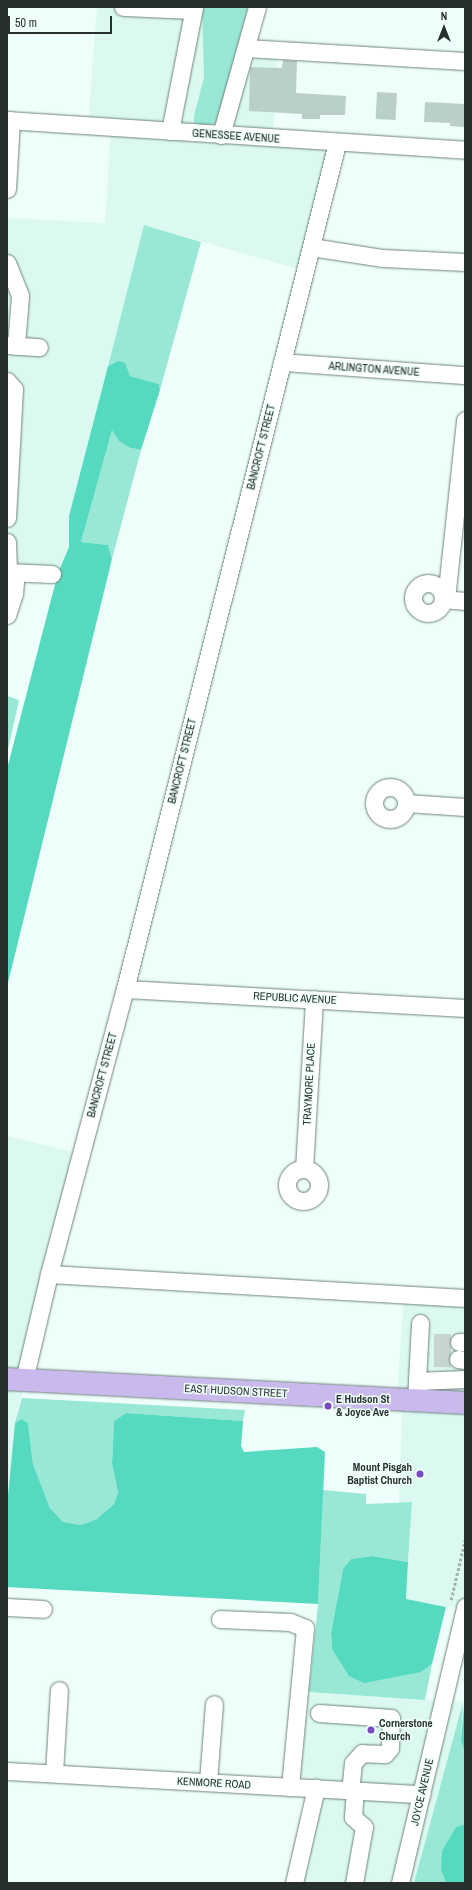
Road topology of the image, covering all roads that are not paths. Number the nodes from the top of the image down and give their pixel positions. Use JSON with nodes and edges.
{"nodes":[{"id":1,"x":123,"y":7,"type":"edge"},
{"id":2,"x":257,"y":7,"type":"edge"},
{"id":3,"x":193,"y":9,"type":"edge"},
{"id":4,"x":246,"y":48,"type":"junction"},
{"id":5,"x":465,"y":61,"type":"edge"},
{"id":6,"x":9,"y":120,"type":"edge"},
{"id":7,"x":170,"y":131,"type":"junction"},
{"id":8,"x":221,"y":135,"type":"junction"},
{"id":9,"x":338,"y":143,"type":"junction"},
{"id":10,"x":465,"y":150,"type":"edge"},
{"id":11,"x":7,"y":189,"type":"edge"},
{"id":12,"x":311,"y":247,"type":"junction"},
{"id":13,"x":465,"y":262,"type":"edge"},
{"id":14,"x":7,"y":263,"type":"edge"},
{"id":15,"x":11,"y":346,"type":"edge"},
{"id":16,"x":39,"y":347,"type":"dead end"},
{"id":17,"x":282,"y":362,"type":"junction"},
{"id":18,"x":465,"y":375,"type":"edge"},
{"id":19,"x":7,"y":381,"type":"edge"},
{"id":20,"x":465,"y":420,"type":"edge"},
{"id":21,"x":7,"y":518,"type":"edge"},
{"id":22,"x":7,"y":542,"type":"edge"},
{"id":23,"x":11,"y":573,"type":"edge"},
{"id":24,"x":52,"y":574,"type":"dead end"},
{"id":25,"x":465,"y":601,"type":"edge"},
{"id":26,"x":7,"y":615,"type":"edge"},
{"id":27,"x":406,"y":803,"type":"dead end"},
{"id":28,"x":465,"y":807,"type":"edge"},
{"id":29,"x":125,"y":989,"type":"junction"},
{"id":30,"x":314,"y":999,"type":"junction"},
{"id":31,"x":465,"y":1008,"type":"edge"},
{"id":32,"x":304,"y":1169,"type":"dead end"},
{"id":33,"x":49,"y":1274,"type":"junction"},
{"id":34,"x":465,"y":1298,"type":"edge"},
{"id":35,"x":420,"y":1323,"type":"dead end"},
{"id":36,"x":16,"y":1379,"type":"edge"},
{"id":37,"x":465,"y":1379,"type":"edge"},
{"id":38,"x":417,"y":1391,"type":"junction"},
{"id":39,"x":465,"y":1403,"type":"edge"},
{"id":40,"x":7,"y":1607,"type":"edge"},
{"id":41,"x":465,"y":1607,"type":"edge"},
{"id":42,"x":43,"y":1609,"type":"dead end"},
{"id":43,"x":220,"y":1619,"type":"dead end"},
{"id":44,"x":461,"y":1639,"type":"edge"},
{"id":45,"x":59,"y":1690,"type":"dead end"},
{"id":46,"x":214,"y":1704,"type":"dead end"},
{"id":47,"x":319,"y":1713,"type":"dead end"},
{"id":48,"x":7,"y":1771,"type":"edge"},
{"id":49,"x":54,"y":1773,"type":"junction"},
{"id":50,"x":208,"y":1782,"type":"junction"},
{"id":51,"x":290,"y":1787,"type":"junction"},
{"id":52,"x":316,"y":1788,"type":"junction"},
{"id":53,"x":353,"y":1790,"type":"junction"},
{"id":54,"x":421,"y":1794,"type":"junction"},
{"id":55,"x":294,"y":1883,"type":"edge"},
{"id":56,"x":354,"y":1883,"type":"edge"},
{"id":57,"x":400,"y":1883,"type":"edge"}],
"edges":[{"from":1,"to":3,"type":"street"},
{"from":2,"to":4,"type":"street"},
{"from":3,"to":7,"type":"street"},
{"from":4,"to":5,"type":"street"},
{"from":4,"to":8,"type":"street"},
{"from":6,"to":7,"type":"street","name":"GENESSEE AVENUE"},
{"from":6,"to":11,"type":"street"},
{"from":7,"to":8,"type":"street","name":"GENESSEE AVENUE"},
{"from":8,"to":9,"type":"street","name":"GENESSEE AVENUE"},
{"from":9,"to":10,"type":"street","name":"GENESSEE AVENUE"},
{"from":9,"to":12,"type":"street","name":"BANCROFT STREET"},
{"from":12,"to":13,"type":"street"},
{"from":12,"to":17,"type":"street","name":"BANCROFT STREET"},
{"from":14,"to":15,"type":"street"},
{"from":15,"to":16,"type":"street"},
{"from":17,"to":18,"type":"street","name":"ARLINGTON AVENUE"},
{"from":17,"to":29,"type":"street","name":"BANCROFT STREET"},
{"from":19,"to":21,"type":"street"},
{"from":20,"to":25,"type":"street"},
{"from":22,"to":23,"type":"street"},
{"from":23,"to":24,"type":"street"},
{"from":23,"to":26,"type":"street"},
{"from":27,"to":28,"type":"street"},
{"from":29,"to":30,"type":"street","name":"REPUBLIC AVENUE"},
{"from":29,"to":33,"type":"street","name":"BANCROFT STREET"},
{"from":30,"to":31,"type":"street","name":"REPUBLIC AVENUE"},
{"from":30,"to":32,"type":"street","name":"TRAYMORE PLACE"},
{"from":33,"to":34,"type":"street"},
{"from":33,"to":36,"type":"street","name":"BANCROFT STREET"},
{"from":35,"to":38,"type":"street"},
{"from":36,"to":38,"type":"main road","name":"EAST HUDSON STREET"},
{"from":37,"to":38,"type":"street"},
{"from":38,"to":39,"type":"main road","name":"EAST HUDSON STREET"},
{"from":40,"to":42,"type":"street"},
{"from":41,"to":44,"type":"street","name":"JOYCE AVENUE"},
{"from":43,"to":51,"type":"street"},
{"from":44,"to":54,"type":"street","name":"JOYCE AVENUE"},
{"from":45,"to":49,"type":"street"},
{"from":46,"to":50,"type":"street"},
{"from":47,"to":53,"type":"street"},
{"from":48,"to":49,"type":"street","name":"KENMORE ROAD"},
{"from":49,"to":50,"type":"street","name":"KENMORE ROAD"},
{"from":50,"to":51,"type":"street","name":"KENMORE ROAD"},
{"from":51,"to":52,"type":"street","name":"KENMORE ROAD"},
{"from":52,"to":53,"type":"street","name":"KENMORE ROAD"},
{"from":52,"to":55,"type":"street"},
{"from":53,"to":54,"type":"street","name":"KENMORE ROAD"},
{"from":53,"to":56,"type":"street"},
{"from":54,"to":57,"type":"street","name":"JOYCE AVENUE"}]}
